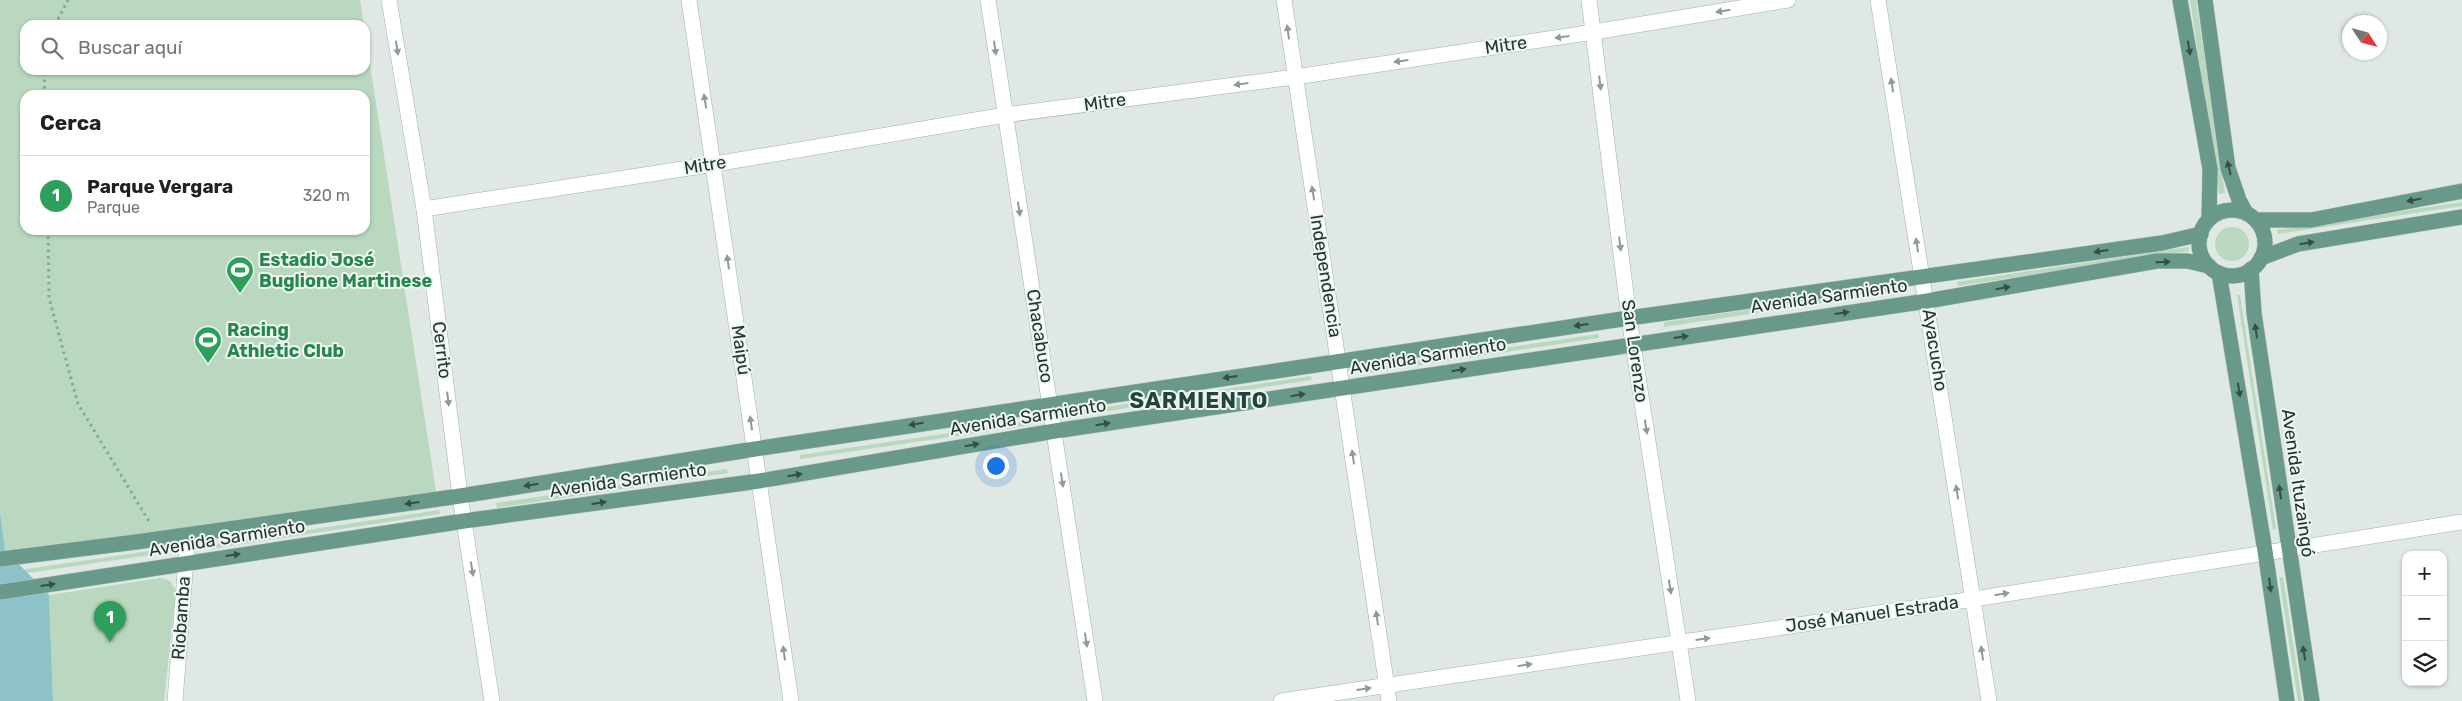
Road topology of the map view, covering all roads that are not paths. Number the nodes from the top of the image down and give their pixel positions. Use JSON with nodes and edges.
{"nodes":[{"id":1,"x":389,"y":0,"type":"edge"},
{"id":2,"x":689,"y":0,"type":"edge"},
{"id":3,"x":988,"y":0,"type":"edge"},
{"id":4,"x":1284,"y":0,"type":"edge"},
{"id":5,"x":1589,"y":0,"type":"edge"},
{"id":6,"x":1788,"y":0,"type":"edge"},
{"id":7,"x":1878,"y":0,"type":"edge"},
{"id":8,"x":2180,"y":0,"type":"edge"},
{"id":9,"x":2205,"y":0,"type":"edge"},
{"id":10,"x":1594,"y":32,"type":"junction"},
{"id":11,"x":1295,"y":76,"type":"junction"},
{"id":12,"x":1004,"y":115,"type":"junction"},
{"id":13,"x":714,"y":164,"type":"junction"},
{"id":14,"x":2462,"y":191,"type":"edge"},
{"id":15,"x":424,"y":209,"type":"junction"},
{"id":16,"x":2251,"y":217,"type":"junction"},
{"id":17,"x":2462,"y":217,"type":"edge"},
{"id":18,"x":2209,"y":219,"type":"junction"},
{"id":19,"x":2200,"y":234,"type":"junction"},
{"id":20,"x":2256,"y":264,"type":"junction"},
{"id":21,"x":2214,"y":270,"type":"junction"},
{"id":22,"x":1922,"y":276,"type":"junction"},
{"id":23,"x":1927,"y":301,"type":"junction"},
{"id":24,"x":1629,"y":318,"type":"junction"},
{"id":25,"x":1633,"y":344,"type":"junction"},
{"id":26,"x":1339,"y":361,"type":"junction"},
{"id":27,"x":1343,"y":388,"type":"junction"},
{"id":28,"x":1051,"y":404,"type":"junction"},
{"id":29,"x":1055,"y":431,"type":"junction"},
{"id":30,"x":755,"y":448,"type":"junction"},
{"id":31,"x":759,"y":481,"type":"junction"},
{"id":32,"x":460,"y":496,"type":"junction"},
{"id":33,"x":464,"y":521,"type":"junction"},
{"id":34,"x":2462,"y":522,"type":"edge"},
{"id":35,"x":188,"y":535,"type":"junction"},
{"id":36,"x":2288,"y":548,"type":"junction"},
{"id":37,"x":2265,"y":551,"type":"junction"},
{"id":38,"x":0,"y":559,"type":"edge"},
{"id":39,"x":185,"y":562,"type":"junction"},
{"id":40,"x":0,"y":592,"type":"edge"},
{"id":41,"x":1974,"y":599,"type":"junction"},
{"id":42,"x":1678,"y":642,"type":"junction"},
{"id":43,"x":1387,"y":686,"type":"junction"},
{"id":44,"x":175,"y":701,"type":"edge"},
{"id":45,"x":492,"y":701,"type":"edge"},
{"id":46,"x":791,"y":701,"type":"edge"},
{"id":47,"x":1095,"y":701,"type":"edge"},
{"id":48,"x":1281,"y":701,"type":"edge"},
{"id":49,"x":1389,"y":701,"type":"edge"},
{"id":50,"x":1688,"y":701,"type":"edge"},
{"id":51,"x":1989,"y":701,"type":"edge"},
{"id":52,"x":2287,"y":701,"type":"edge"},
{"id":53,"x":2312,"y":701,"type":"edge"}],
"edges":[{"from":1,"to":15,"type":"street","name":"Cerrito","one_way":true},
{"from":13,"to":2,"type":"street","name":"Maipú","one_way":true},
{"from":3,"to":12,"type":"street","name":"Chacabuco","one_way":true},
{"from":11,"to":4,"type":"street","name":"Independencia","one_way":true},
{"from":5,"to":10,"type":"street","name":"San Lorenzo"},
{"from":6,"to":10,"type":"street","name":"Mitre","one_way":true},
{"from":22,"to":7,"type":"street","name":"Ayacucho","one_way":true},
{"from":8,"to":18,"type":"main road","one_way":true},
{"from":16,"to":9,"type":"main road","one_way":true},
{"from":10,"to":11,"type":"street","name":"Mitre","one_way":true},
{"from":10,"to":24,"type":"street","name":"San Lorenzo","one_way":true},
{"from":11,"to":12,"type":"street","name":"Mitre","one_way":true},
{"from":26,"to":11,"type":"street","name":"Independencia","one_way":true},
{"from":12,"to":13,"type":"street","name":"Mitre"},
{"from":12,"to":28,"type":"street","name":"Chacabuco","one_way":true},
{"from":13,"to":15,"type":"street","name":"Mitre"},
{"from":30,"to":13,"type":"street","name":"Maipú","one_way":true},
{"from":14,"to":16,"type":"main road","one_way":true},
{"from":15,"to":32,"type":"street","name":"Cerrito","one_way":true},
{"from":16,"to":18,"type":"main road"},
{"from":16,"to":20,"type":"main road"},
{"from":20,"to":17,"type":"main road","one_way":true},
{"from":18,"to":19,"type":"main road"},
{"from":19,"to":21,"type":"main road"},
{"from":19,"to":22,"type":"main road","name":"Avenida Sarmiento","one_way":true},
{"from":20,"to":21,"type":"main road"},
{"from":36,"to":20,"type":"main road","name":"Avenida Ituzaingó","one_way":true},
{"from":23,"to":21,"type":"main road","name":"Avenida Sarmiento","one_way":true},
{"from":21,"to":37,"type":"main road","one_way":true},
{"from":22,"to":23,"type":"street","name":"Ayacucho"},
{"from":22,"to":24,"type":"main road","name":"Avenida Sarmiento"},
{"from":25,"to":23,"type":"main road","name":"Avenida Sarmiento","one_way":true},
{"from":41,"to":23,"type":"street","name":"Ayacucho","one_way":true},
{"from":24,"to":25,"type":"street","name":"San Lorenzo"},
{"from":24,"to":26,"type":"main road","name":"Avenida Sarmiento","one_way":true},
{"from":27,"to":25,"type":"main road","name":"Avenida Sarmiento","one_way":true},
{"from":25,"to":42,"type":"street","name":"San Lorenzo","one_way":true},
{"from":26,"to":27,"type":"street","name":"Independencia"},
{"from":26,"to":28,"type":"main road","name":"Avenida Sarmiento","one_way":true},
{"from":29,"to":27,"type":"main road","name":"Avenida Sarmiento","one_way":true},
{"from":43,"to":27,"type":"street","name":"Independencia","one_way":true},
{"from":28,"to":29,"type":"street","name":"Chacabuco"},
{"from":28,"to":30,"type":"main road","name":"Avenida Sarmiento","one_way":true},
{"from":31,"to":29,"type":"main road","name":"Avenida Sarmiento","one_way":true},
{"from":29,"to":47,"type":"street","name":"Chacabuco","one_way":true},
{"from":30,"to":31,"type":"street","name":"Maipú"},
{"from":30,"to":32,"type":"main road","name":"Avenida Sarmiento","one_way":true},
{"from":33,"to":31,"type":"main road","name":"Avenida Sarmiento","one_way":true},
{"from":46,"to":31,"type":"street","name":"Maipú","one_way":true},
{"from":32,"to":33,"type":"street","name":"Cerrito"},
{"from":32,"to":35,"type":"main road","name":"Avenida Sarmiento","one_way":true},
{"from":39,"to":33,"type":"main road","name":"Avenida Sarmiento","one_way":true},
{"from":33,"to":45,"type":"street","name":"Cerrito","one_way":true},
{"from":34,"to":36,"type":"street","name":"José Manuel Estrada"},
{"from":35,"to":38,"type":"main road","name":"Avenida Sarmiento"},
{"from":35,"to":39,"type":"street","name":"Riobamba"},
{"from":36,"to":37,"type":"street","name":"José Manuel Estrada"},
{"from":53,"to":36,"type":"main road","name":"Avenida Ituzaingó","one_way":true},
{"from":41,"to":37,"type":"street","name":"José Manuel Estrada","one_way":true},
{"from":37,"to":52,"type":"main road","one_way":true},
{"from":40,"to":39,"type":"main road","name":"Avenida Sarmiento","one_way":true},
{"from":39,"to":44,"type":"street","name":"Riobamba"},
{"from":42,"to":41,"type":"street","name":"José Manuel Estrada","one_way":true},
{"from":51,"to":41,"type":"street","name":"Ayacucho","one_way":true},
{"from":43,"to":42,"type":"street","name":"José Manuel Estrada","one_way":true},
{"from":42,"to":50,"type":"street","name":"San Lorenzo"},
{"from":48,"to":43,"type":"street","name":"José Manuel Estrada","one_way":true},
{"from":43,"to":49,"type":"street","name":"Independencia"}]}
